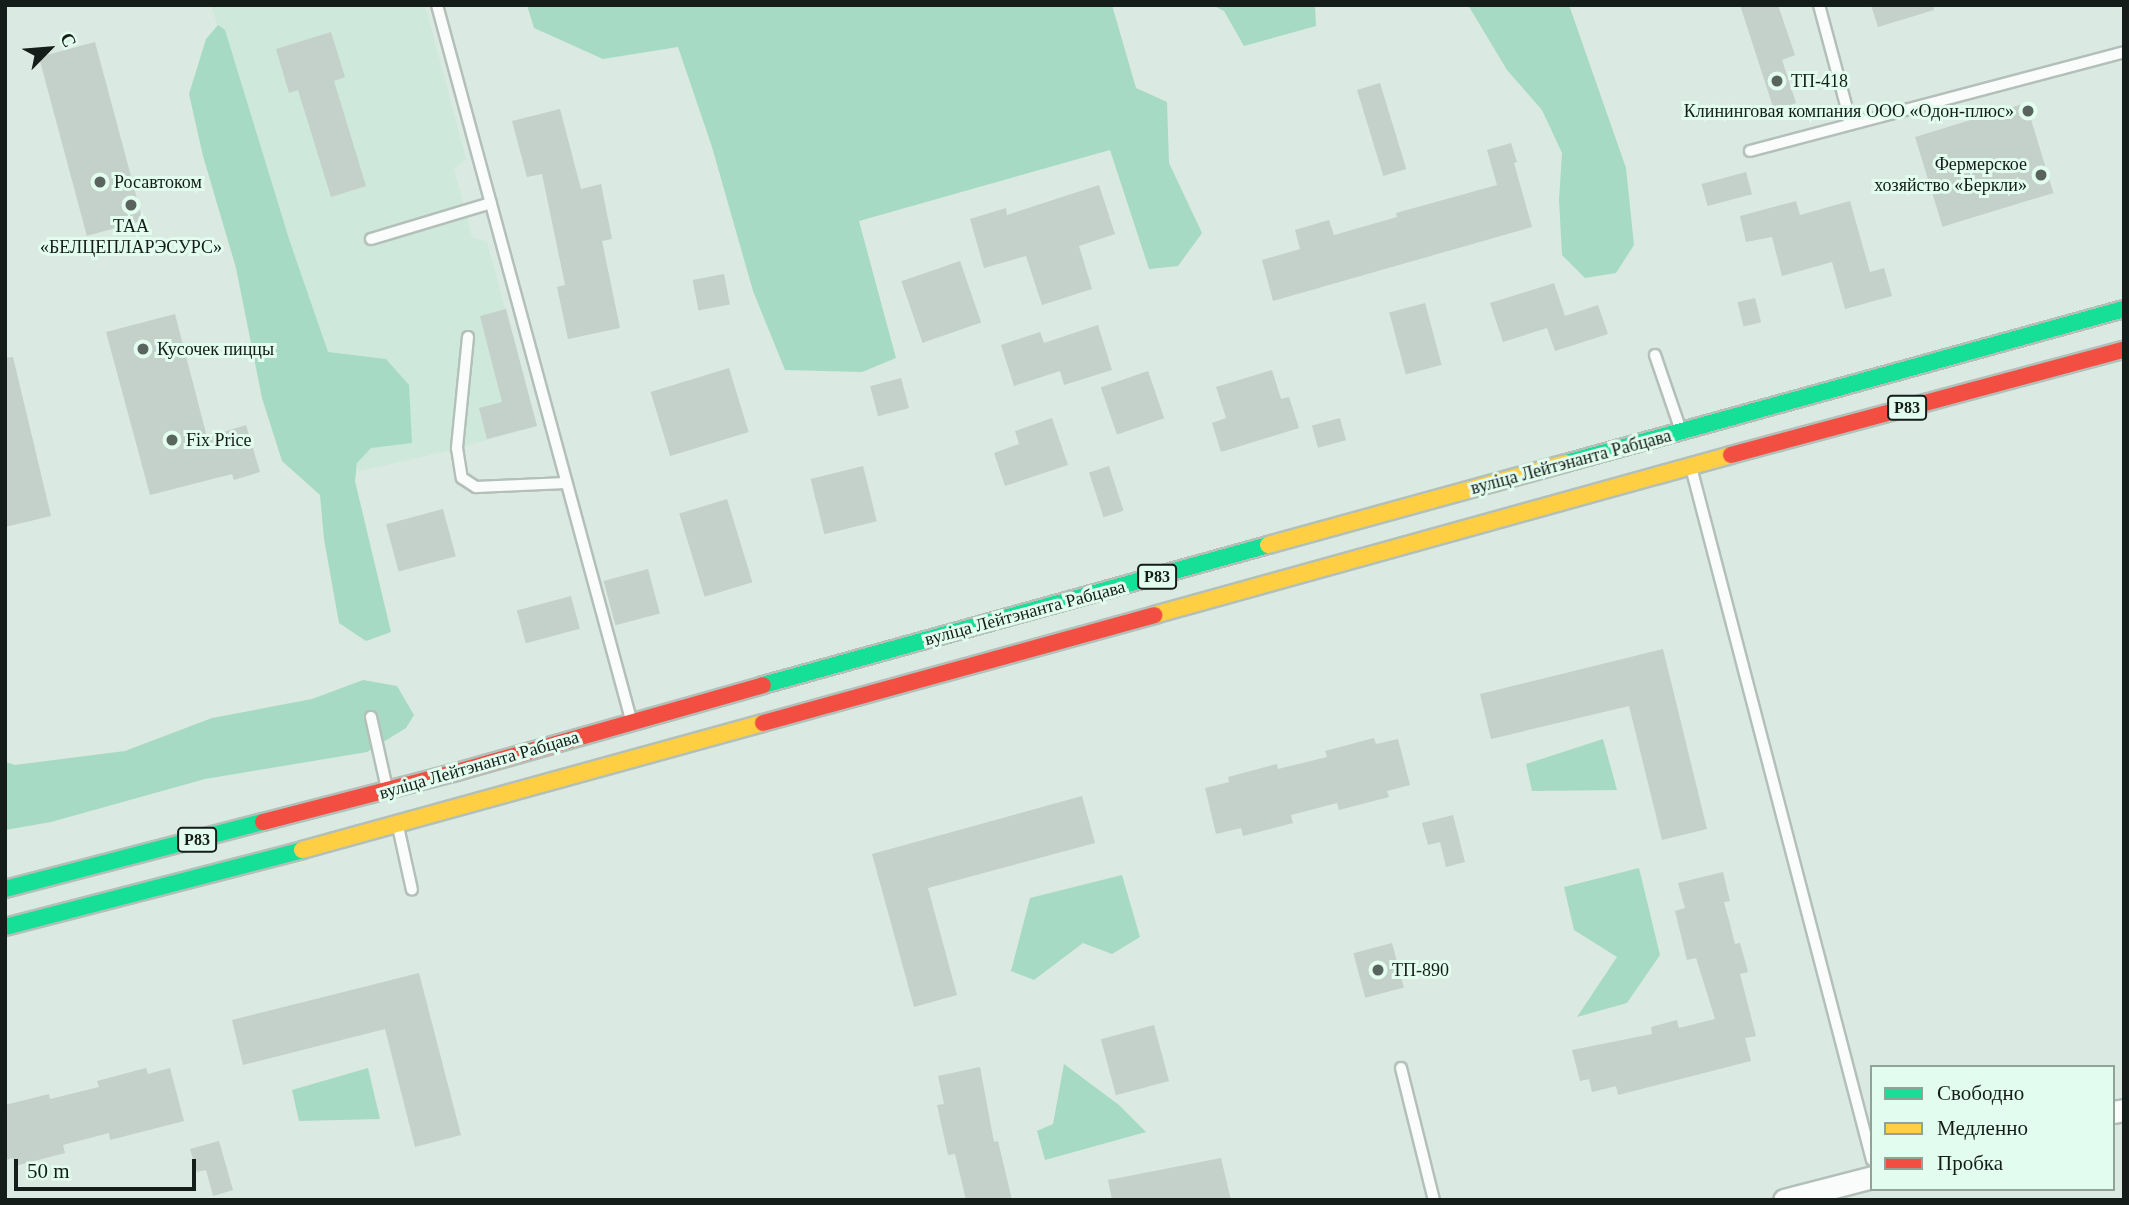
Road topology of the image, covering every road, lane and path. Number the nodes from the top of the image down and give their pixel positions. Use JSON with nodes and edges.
{"nodes":[{"id":1,"x":437,"y":5,"type":"edge"},
{"id":2,"x":1819,"y":5,"type":"edge"},
{"id":3,"x":2124,"y":52,"type":"edge"},
{"id":4,"x":1851,"y":124,"type":"junction"},
{"id":5,"x":1750,"y":150,"type":"dead end"},
{"id":6,"x":491,"y":203,"type":"junction"},
{"id":7,"x":371,"y":239,"type":"dead end"},
{"id":8,"x":2124,"y":309,"type":"edge"},
{"id":9,"x":468,"y":337,"type":"dead end"},
{"id":10,"x":2124,"y":350,"type":"edge"},
{"id":11,"x":1655,"y":355,"type":"dead end"},
{"id":12,"x":1686,"y":449,"type":"junction"},
{"id":13,"x":566,"y":484,"type":"junction"},
{"id":14,"x":371,"y":717,"type":"dead end"},
{"id":15,"x":632,"y":722,"type":"junction"},
{"id":16,"x":388,"y":791,"type":"junction"},
{"id":17,"x":397,"y":824,"type":"junction"},
{"id":18,"x":5,"y":889,"type":"edge"},
{"id":19,"x":412,"y":890,"type":"dead end"},
{"id":20,"x":5,"y":927,"type":"edge"},
{"id":21,"x":1401,"y":1068,"type":"dead end"},
{"id":22,"x":1870,"y":1152,"type":"edge"},
{"id":23,"x":1870,"y":1178,"type":"edge"},
{"id":24,"x":1434,"y":1200,"type":"edge"},
{"id":25,"x":1784,"y":1200,"type":"edge"}],
"edges":[{"from":1,"to":6,"type":"lane"},
{"from":2,"to":4,"type":"lane"},
{"from":3,"to":4,"type":"lane"},
{"from":4,"to":5,"type":"lane"},
{"from":6,"to":7,"type":"lane"},
{"from":6,"to":13,"type":"lane"},
{"from":8,"to":12,"type":"highway","name":"вуліца Лейтэнанта Рабцава","number":"Р83"},
{"from":9,"to":13,"type":"lane"},
{"from":10,"to":12,"type":"highway","name":"вуліца Лейтэнанта Рабцава","number":"Р83"},
{"from":11,"to":12,"type":"lane"},
{"from":12,"to":15,"type":"highway","name":"вуліца Лейтэнанта Рабцава","number":"Р83"},
{"from":12,"to":17,"type":"highway","name":"вуліца Лейтэнанта Рабцава","number":"Р83"},
{"from":12,"to":22,"type":"lane"},
{"from":13,"to":15,"type":"lane"},
{"from":14,"to":16,"type":"lane"},
{"from":15,"to":16,"type":"highway","name":"вуліца Лейтэнанта Рабцава","number":"Р83"},
{"from":16,"to":17,"type":"street"},
{"from":16,"to":18,"type":"highway","name":"вуліца Лейтэнанта Рабцава","number":"Р83"},
{"from":17,"to":19,"type":"lane"},
{"from":17,"to":20,"type":"highway","name":"вуліца Лейтэнанта Рабцава","number":"Р83"},
{"from":21,"to":24,"type":"lane"},
{"from":23,"to":25,"type":"street"}]}
